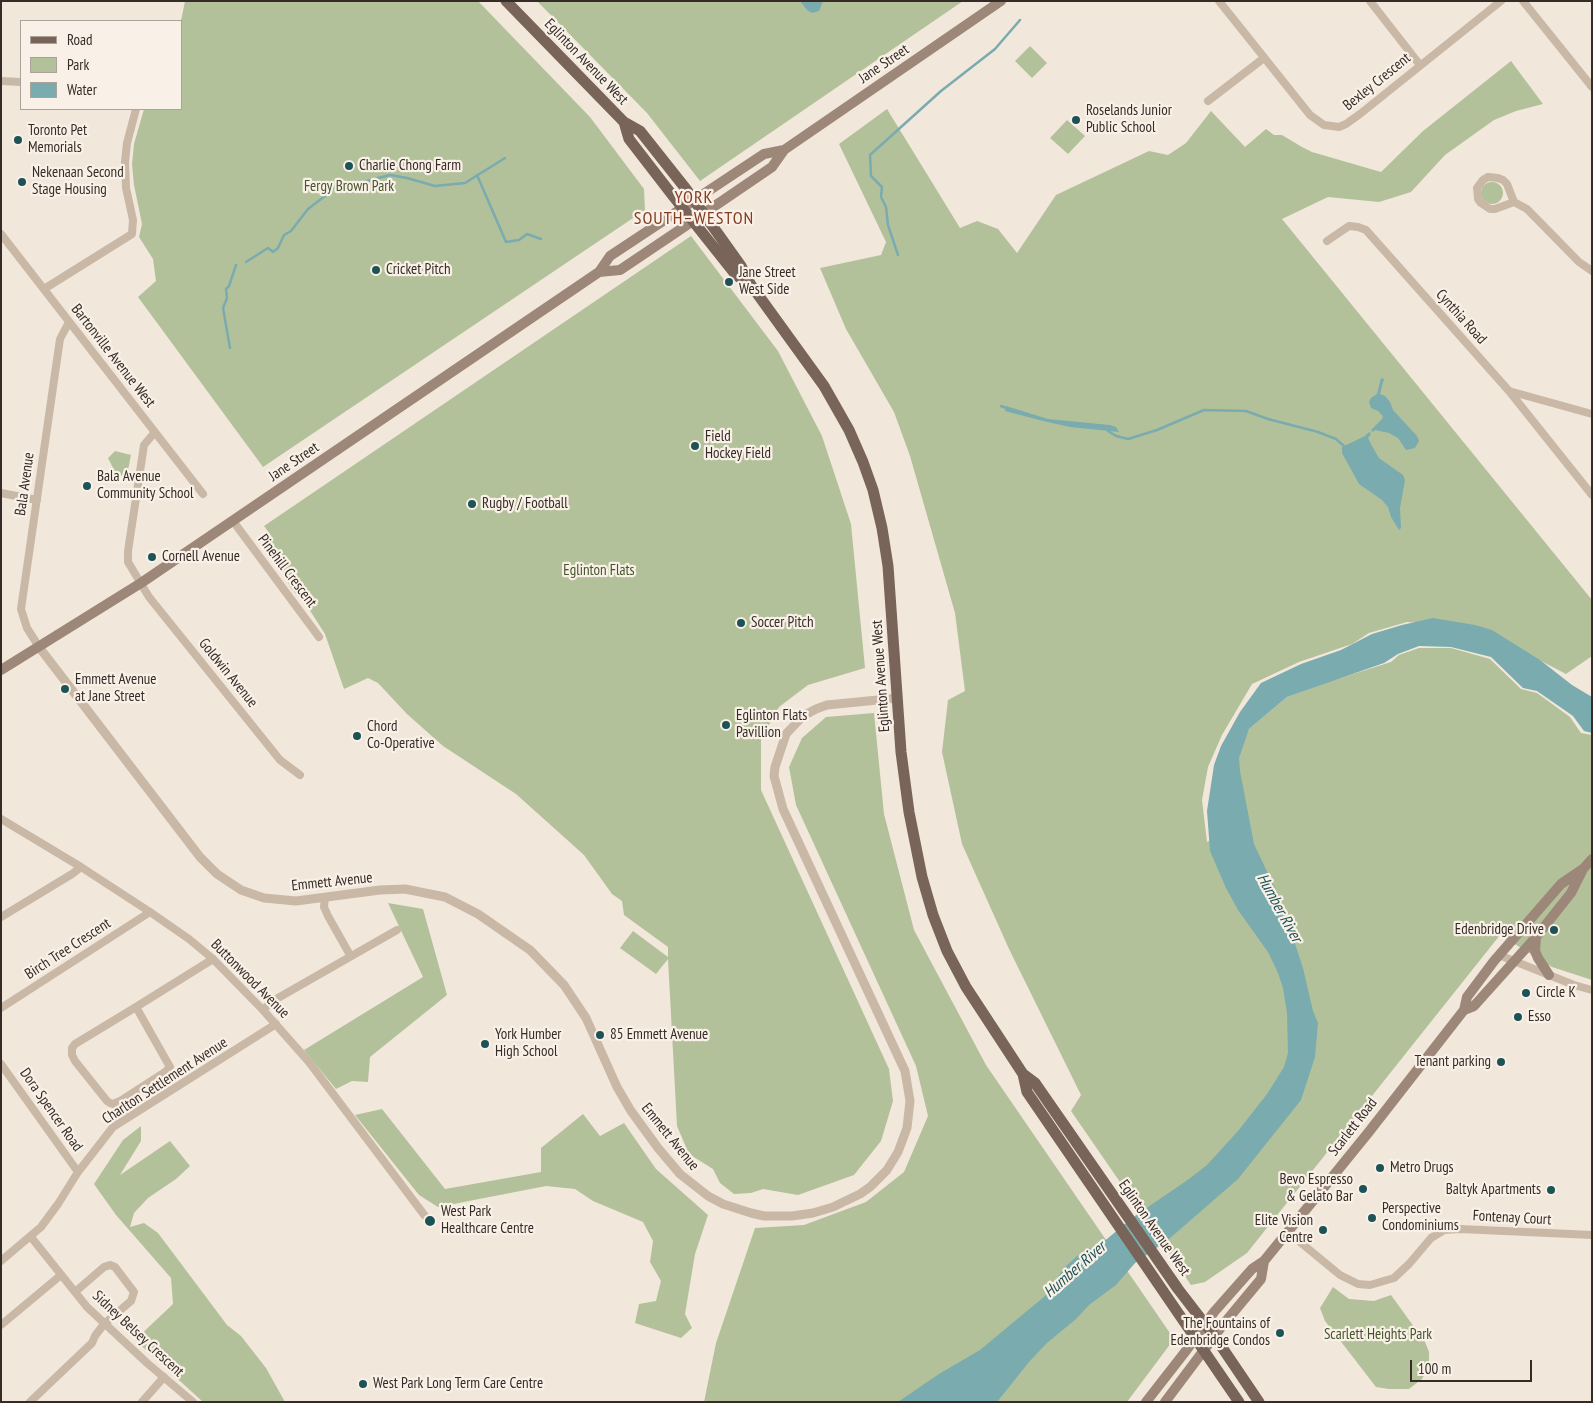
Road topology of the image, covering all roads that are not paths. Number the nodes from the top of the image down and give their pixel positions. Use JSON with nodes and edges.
{"nodes":[{"id":1,"x":506,"y":1,"type":"edge"},
{"id":2,"x":1001,"y":1,"type":"edge"},
{"id":3,"x":1219,"y":1,"type":"edge"},
{"id":4,"x":1370,"y":1,"type":"edge"},
{"id":5,"x":1501,"y":1,"type":"edge"},
{"id":6,"x":1523,"y":1,"type":"edge"},
{"id":7,"x":1264,"y":58,"type":"junction"},
{"id":8,"x":1420,"y":65,"type":"junction"},
{"id":9,"x":1,"y":81,"type":"edge"},
{"id":10,"x":20,"y":82,"type":"edge"},
{"id":11,"x":1592,"y":87,"type":"edge"},
{"id":12,"x":1208,"y":101,"type":"dead end"},
{"id":13,"x":136,"y":110,"type":"edge"},
{"id":14,"x":624,"y":122,"type":"junction"},
{"id":15,"x":784,"y":150,"type":"junction"},
{"id":16,"x":694,"y":201,"type":"junction"},
{"id":17,"x":1514,"y":202,"type":"junction"},
{"id":18,"x":683,"y":208,"type":"junction"},
{"id":19,"x":703,"y":214,"type":"junction"},
{"id":20,"x":692,"y":221,"type":"junction"},
{"id":21,"x":1,"y":234,"type":"edge"},
{"id":22,"x":1326,"y":241,"type":"dead end"},
{"id":23,"x":599,"y":272,"type":"junction"},
{"id":24,"x":1592,"y":272,"type":"edge"},
{"id":25,"x":751,"y":285,"type":"junction"},
{"id":26,"x":44,"y":289,"type":"junction"},
{"id":27,"x":69,"y":322,"type":"junction"},
{"id":28,"x":1509,"y":391,"type":"junction"},
{"id":29,"x":1592,"y":414,"type":"edge"},
{"id":30,"x":155,"y":432,"type":"junction"},
{"id":31,"x":1,"y":493,"type":"edge"},
{"id":32,"x":203,"y":494,"type":"dead end"},
{"id":33,"x":1592,"y":495,"type":"edge"},
{"id":34,"x":37,"y":500,"type":"junction"},
{"id":35,"x":233,"y":521,"type":"junction"},
{"id":36,"x":141,"y":583,"type":"junction"},
{"id":37,"x":319,"y":636,"type":"dead end"},
{"id":38,"x":39,"y":647,"type":"junction"},
{"id":39,"x":1,"y":670,"type":"edge"},
{"id":40,"x":898,"y":698,"type":"junction"},
{"id":41,"x":300,"y":775,"type":"dead end"},
{"id":42,"x":1,"y":819,"type":"edge"},
{"id":43,"x":1592,"y":859,"type":"edge"},
{"id":44,"x":81,"y":866,"type":"junction"},
{"id":45,"x":1583,"y":869,"type":"junction"},
{"id":46,"x":325,"y":897,"type":"junction"},
{"id":47,"x":150,"y":912,"type":"junction"},
{"id":48,"x":1,"y":917,"type":"edge"},
{"id":49,"x":397,"y":930,"type":"dead end"},
{"id":50,"x":1536,"y":937,"type":"junction"},
{"id":51,"x":350,"y":955,"type":"junction"},
{"id":52,"x":1500,"y":956,"type":"junction"},
{"id":53,"x":213,"y":959,"type":"junction"},
{"id":54,"x":1515,"y":961,"type":"junction"},
{"id":55,"x":1549,"y":975,"type":"junction"},
{"id":56,"x":1592,"y":990,"type":"edge"},
{"id":57,"x":136,"y":1007,"type":"junction"},
{"id":58,"x":1,"y":1008,"type":"edge"},
{"id":59,"x":263,"y":1010,"type":"junction"},
{"id":60,"x":1464,"y":1010,"type":"junction"},
{"id":61,"x":276,"y":1024,"type":"junction"},
{"id":62,"x":1,"y":1064,"type":"edge"},
{"id":63,"x":1031,"y":1087,"type":"junction"},
{"id":64,"x":78,"y":1172,"type":"junction"},
{"id":65,"x":425,"y":1216,"type":"dead end"},
{"id":66,"x":1289,"y":1233,"type":"junction"},
{"id":67,"x":1592,"y":1235,"type":"edge"},
{"id":68,"x":31,"y":1237,"type":"junction"},
{"id":69,"x":1,"y":1261,"type":"edge"},
{"id":70,"x":1264,"y":1261,"type":"junction"},
{"id":71,"x":62,"y":1275,"type":"junction"},
{"id":72,"x":75,"y":1292,"type":"junction"},
{"id":73,"x":104,"y":1324,"type":"junction"},
{"id":74,"x":1,"y":1325,"type":"edge"},
{"id":75,"x":1206,"y":1325,"type":"junction"},
{"id":76,"x":1195,"y":1338,"type":"junction"},
{"id":77,"x":1215,"y":1338,"type":"junction"},
{"id":78,"x":1204,"y":1352,"type":"junction"},
{"id":79,"x":164,"y":1377,"type":"junction"},
{"id":80,"x":30,"y":1402,"type":"edge"},
{"id":81,"x":142,"y":1402,"type":"edge"},
{"id":82,"x":193,"y":1402,"type":"edge"},
{"id":83,"x":1146,"y":1402,"type":"edge"},
{"id":84,"x":1164,"y":1402,"type":"edge"},
{"id":85,"x":1239,"y":1402,"type":"edge"},
{"id":86,"x":1259,"y":1402,"type":"edge"}],
"edges":[{"from":1,"to":14,"type":"main road","name":"Eglinton Avenue West"},
{"from":2,"to":15,"type":"main road","name":"Jane Street"},
{"from":3,"to":7,"type":"street","name":"Bexley Crescent"},
{"from":4,"to":8,"type":"street"},
{"from":5,"to":8,"type":"street","name":"Bexley Crescent"},
{"from":6,"to":11,"type":"street"},
{"from":7,"to":8,"type":"street","name":"Bexley Crescent"},
{"from":7,"to":12,"type":"street"},
{"from":9,"to":10,"type":"street"},
{"from":13,"to":26,"type":"street"},
{"from":14,"to":16,"type":"main road","name":"Eglinton Avenue West"},
{"from":14,"to":18,"type":"main road","name":"Eglinton Avenue West"},
{"from":15,"to":16,"type":"main road","name":"Jane Street"},
{"from":15,"to":19,"type":"main road","name":"Jane Street"},
{"from":16,"to":18,"type":"main road","name":"Jane Street"},
{"from":16,"to":19,"type":"main road","name":"Eglinton Avenue West"},
{"from":17,"to":17,"type":"street"},
{"from":17,"to":24,"type":"street"},
{"from":18,"to":20,"type":"main road","name":"Eglinton Avenue West"},
{"from":18,"to":23,"type":"main road","name":"Jane Street"},
{"from":19,"to":20,"type":"main road","name":"Jane Street"},
{"from":19,"to":25,"type":"main road","name":"Eglinton Avenue West"},
{"from":20,"to":23,"type":"main road","name":"Jane Street"},
{"from":20,"to":25,"type":"main road","name":"Eglinton Avenue West"},
{"from":21,"to":26,"type":"street","name":"Bartonville Avenue West"},
{"from":22,"to":28,"type":"street","name":"Cynthia Road"},
{"from":23,"to":35,"type":"main road","name":"Jane Street"},
{"from":25,"to":40,"type":"main road","name":"Eglinton Avenue West"},
{"from":26,"to":27,"type":"street","name":"Bartonville Avenue West"},
{"from":27,"to":30,"type":"street","name":"Bartonville Avenue West"},
{"from":27,"to":34,"type":"street","name":"Bala Avenue"},
{"from":28,"to":29,"type":"street"},
{"from":28,"to":33,"type":"street","name":"Cynthia Road"},
{"from":30,"to":32,"type":"street","name":"Bartonville Avenue West"},
{"from":30,"to":36,"type":"street"},
{"from":31,"to":34,"type":"street"},
{"from":34,"to":38,"type":"street","name":"Bala Avenue"},
{"from":35,"to":36,"type":"main road","name":"Jane Street"},
{"from":35,"to":37,"type":"street","name":"Pinehill Crescent"},
{"from":36,"to":38,"type":"main road","name":"Jane Street"},
{"from":36,"to":41,"type":"street","name":"Goldwin Avenue"},
{"from":38,"to":39,"type":"main road","name":"Jane Street"},
{"from":38,"to":46,"type":"street","name":"Emmett Avenue"},
{"from":40,"to":46,"type":"street","name":"Emmett Avenue"},
{"from":40,"to":63,"type":"main road","name":"Eglinton Avenue West"},
{"from":42,"to":44,"type":"street","name":"Buttonwood Avenue"},
{"from":43,"to":45,"type":"main road","name":"Scarlett Road"},
{"from":44,"to":47,"type":"street","name":"Buttonwood Avenue"},
{"from":44,"to":48,"type":"street"},
{"from":45,"to":50,"type":"main road","name":"Scarlett Road"},
{"from":45,"to":52,"type":"main road","name":"Scarlett Road"},
{"from":46,"to":51,"type":"street"},
{"from":47,"to":53,"type":"street","name":"Buttonwood Avenue"},
{"from":47,"to":58,"type":"street","name":"Birch Tree Crescent"},
{"from":49,"to":51,"type":"street"},
{"from":50,"to":54,"type":"main road","name":"Scarlett Road"},
{"from":50,"to":55,"type":"main road"},
{"from":51,"to":59,"type":"street"},
{"from":52,"to":54,"type":"street"},
{"from":52,"to":60,"type":"main road","name":"Scarlett Road"},
{"from":53,"to":57,"type":"street"},
{"from":53,"to":59,"type":"street","name":"Buttonwood Avenue"},
{"from":54,"to":55,"type":"street"},
{"from":54,"to":60,"type":"main road","name":"Scarlett Road"},
{"from":55,"to":56,"type":"street"},
{"from":57,"to":57,"type":"street"},
{"from":59,"to":61,"type":"street","name":"Buttonwood Avenue"},
{"from":60,"to":66,"type":"main road","name":"Scarlett Road"},
{"from":61,"to":64,"type":"street","name":"Charlton Settlement Avenue"},
{"from":61,"to":65,"type":"street","name":"Buttonwood Avenue"},
{"from":62,"to":64,"type":"street","name":"Dora Spencer Road"},
{"from":63,"to":75,"type":"main road","name":"Eglinton Avenue West"},
{"from":63,"to":76,"type":"main road","name":"Eglinton Avenue West"},
{"from":64,"to":68,"type":"street","name":"Charlton Settlement Avenue"},
{"from":66,"to":67,"type":"street","name":"Fontenay Court"},
{"from":66,"to":70,"type":"main road","name":"Scarlett Road"},
{"from":68,"to":69,"type":"street","name":"Charlton Settlement Avenue"},
{"from":68,"to":71,"type":"street","name":"Sidney Belsey Crescent"},
{"from":70,"to":75,"type":"main road","name":"Scarlett Road"},
{"from":70,"to":77,"type":"main road","name":"Scarlett Road"},
{"from":71,"to":72,"type":"street","name":"Sidney Belsey Crescent"},
{"from":71,"to":74,"type":"street"},
{"from":72,"to":73,"type":"street","name":"Sidney Belsey Crescent"},
{"from":72,"to":73,"type":"street"},
{"from":73,"to":79,"type":"street","name":"Sidney Belsey Crescent"},
{"from":73,"to":80,"type":"street"},
{"from":75,"to":76,"type":"main road","name":"Scarlett Road"},
{"from":75,"to":77,"type":"main road","name":"Eglinton Avenue West"},
{"from":76,"to":78,"type":"main road","name":"Eglinton Avenue West"},
{"from":76,"to":83,"type":"main road","name":"Scarlett Road"},
{"from":77,"to":78,"type":"main road","name":"Scarlett Road"},
{"from":77,"to":86,"type":"main road","name":"Eglinton Avenue West"},
{"from":78,"to":84,"type":"main road","name":"Scarlett Road"},
{"from":78,"to":85,"type":"main road","name":"Eglinton Avenue West"},
{"from":79,"to":81,"type":"street"},
{"from":79,"to":82,"type":"street","name":"Sidney Belsey Crescent"}]}
